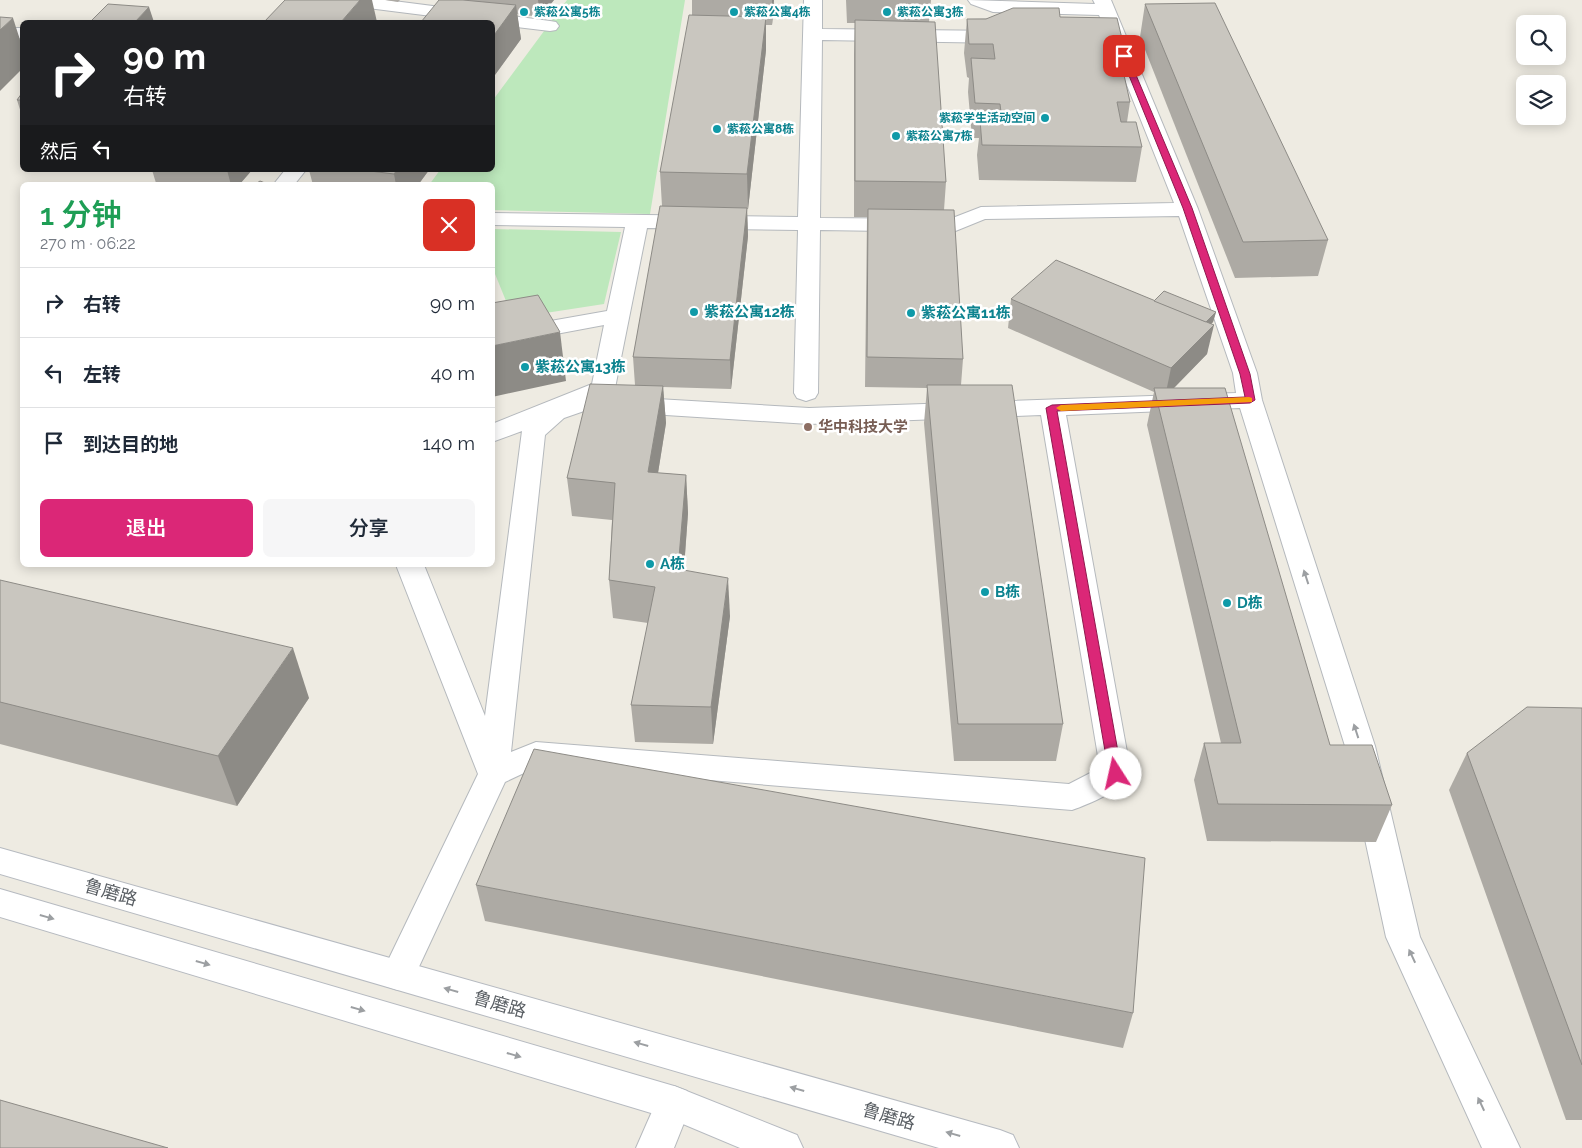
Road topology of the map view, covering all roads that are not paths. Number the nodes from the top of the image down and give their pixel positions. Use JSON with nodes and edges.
{"nodes":[{"id":1,"x":344,"y":0,"type":"edge"},
{"id":2,"x":813,"y":0,"type":"edge"},
{"id":3,"x":976,"y":0,"type":"edge"},
{"id":4,"x":1104,"y":5,"type":"edge"},
{"id":5,"x":433,"y":12,"type":"edge"},
{"id":6,"x":550,"y":26,"type":"dead end"},
{"id":7,"x":20,"y":33,"type":"edge"},
{"id":8,"x":0,"y":34,"type":"edge"},
{"id":9,"x":812,"y":34,"type":"junction"},
{"id":10,"x":1019,"y":37,"type":"edge"},
{"id":11,"x":294,"y":172,"type":"edge"},
{"id":12,"x":286,"y":182,"type":"edge"},
{"id":13,"x":1187,"y":208,"type":"junction"},
{"id":14,"x":495,"y":219,"type":"edge"},
{"id":15,"x":637,"y":222,"type":"junction"},
{"id":16,"x":809,"y":225,"type":"junction"},
{"id":17,"x":618,"y":316,"type":"junction"},
{"id":18,"x":495,"y":333,"type":"edge"},
{"id":19,"x":806,"y":393,"type":"dead end"},
{"id":20,"x":1250,"y":400,"type":"junction"},
{"id":21,"x":1052,"y":408,"type":"junction"},
{"id":22,"x":495,"y":433,"type":"edge"},
{"id":23,"x":411,"y":567,"type":"edge"},
{"id":24,"x":492,"y":774,"type":"junction"},
{"id":25,"x":0,"y":861,"type":"edge"},
{"id":26,"x":0,"y":903,"type":"edge"},
{"id":27,"x":398,"y":975,"type":"junction"},
{"id":28,"x":674,"y":1103,"type":"junction"},
{"id":29,"x":655,"y":1148,"type":"edge"},
{"id":30,"x":784,"y":1148,"type":"edge"},
{"id":31,"x":1000,"y":1148,"type":"edge"},
{"id":32,"x":1501,"y":1148,"type":"edge"}],
"edges":[{"from":1,"to":5,"type":"street"},
{"from":2,"to":9,"type":"street"},
{"from":3,"to":4,"type":"street"},
{"from":4,"to":13,"type":"street"},
{"from":5,"to":6,"type":"street"},
{"from":7,"to":8,"type":"street"},
{"from":9,"to":10,"type":"street"},
{"from":9,"to":16,"type":"street"},
{"from":11,"to":12,"type":"street"},
{"from":13,"to":16,"type":"street"},
{"from":13,"to":20,"type":"street"},
{"from":14,"to":15,"type":"street"},
{"from":15,"to":16,"type":"street"},
{"from":15,"to":17,"type":"street"},
{"from":16,"to":19,"type":"street"},
{"from":17,"to":18,"type":"street"},
{"from":17,"to":22,"type":"street"},
{"from":20,"to":21,"type":"street"},
{"from":32,"to":20,"type":"street","one_way":true},
{"from":21,"to":24,"type":"street"},
{"from":21,"to":24,"type":"street"},
{"from":23,"to":24,"type":"street"},
{"from":24,"to":27,"type":"street"},
{"from":25,"to":27,"type":"street","name":"鲁磨路"},
{"from":26,"to":28,"type":"street","one_way":true},
{"from":31,"to":27,"type":"street","name":"鲁磨路","one_way":true},
{"from":28,"to":29,"type":"street"},
{"from":28,"to":30,"type":"street"}]}
